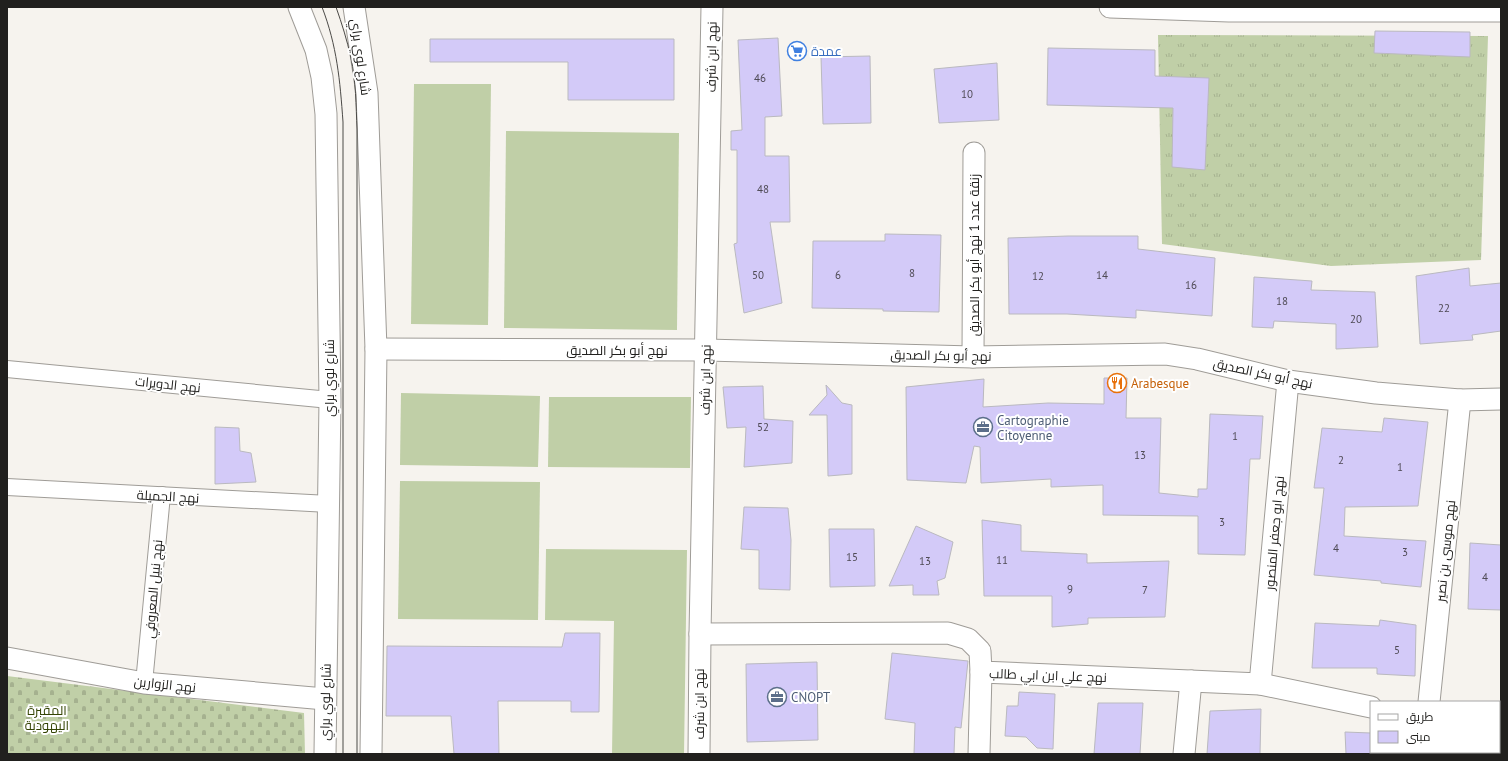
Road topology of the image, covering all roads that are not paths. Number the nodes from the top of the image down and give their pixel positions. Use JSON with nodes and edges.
{"nodes":[{"id":1,"x":299,"y":7,"type":"edge"},
{"id":2,"x":354,"y":7,"type":"edge"},
{"id":3,"x":712,"y":7,"type":"edge"},
{"id":4,"x":1110,"y":7,"type":"edge"},
{"id":5,"x":1501,"y":11,"type":"edge"},
{"id":6,"x":974,"y":153,"type":"dead end"},
{"id":7,"x":376,"y":349,"type":"junction"},
{"id":8,"x":706,"y":350,"type":"junction"},
{"id":9,"x":973,"y":357,"type":"junction"},
{"id":10,"x":7,"y":368,"type":"edge"},
{"id":11,"x":1288,"y":381,"type":"junction"},
{"id":12,"x":1501,"y":399,"type":"edge"},
{"id":13,"x":330,"y":400,"type":"junction"},
{"id":14,"x":1460,"y":400,"type":"junction"},
{"id":15,"x":7,"y":490,"type":"edge"},
{"id":16,"x":162,"y":495,"type":"junction"},
{"id":17,"x":329,"y":504,"type":"junction"},
{"id":18,"x":700,"y":634,"type":"junction"},
{"id":19,"x":7,"y":658,"type":"edge"},
{"id":20,"x":981,"y":672,"type":"junction"},
{"id":21,"x":1191,"y":681,"type":"junction"},
{"id":22,"x":144,"y":682,"type":"junction"},
{"id":23,"x":1260,"y":684,"type":"junction"},
{"id":24,"x":325,"y":699,"type":"junction"},
{"id":25,"x":1430,"y":701,"type":"edge"},
{"id":26,"x":1370,"y":707,"type":"edge"},
{"id":27,"x":325,"y":754,"type":"edge"},
{"id":28,"x":371,"y":754,"type":"edge"},
{"id":29,"x":699,"y":754,"type":"edge"},
{"id":30,"x":979,"y":754,"type":"edge"},
{"id":31,"x":1184,"y":754,"type":"edge"}],
"edges":[{"from":1,"to":13,"type":"street","name":"شارع لوي براي"},
{"from":2,"to":7,"type":"street","name":"شارع لوي براي"},
{"from":3,"to":8,"type":"street","name":"نهج ابن شرف"},
{"from":4,"to":5,"type":"street"},
{"from":6,"to":9,"type":"street","name":"زنقة عدد 1 نهج أبو بكر الصديق"},
{"from":7,"to":8,"type":"street","name":"نهج أبو بكر الصديق"},
{"from":7,"to":28,"type":"street","name":"شارع لوي براي"},
{"from":8,"to":9,"type":"street","name":"نهج أبو بكر الصديق"},
{"from":8,"to":18,"type":"street","name":"نهج ابن شرف"},
{"from":9,"to":11,"type":"street","name":"نهج أبو بكر الصديق"},
{"from":10,"to":13,"type":"street","name":"نهج الدويرات"},
{"from":11,"to":14,"type":"street","name":"نهج أبو بكر الصديق"},
{"from":11,"to":23,"type":"street","name":"نهج ابو جعفر المنصور"},
{"from":12,"to":14,"type":"street","name":"نهج أبو بكر الصديق"},
{"from":13,"to":17,"type":"street","name":"شارع لوي براي"},
{"from":14,"to":25,"type":"street","name":"نهج موسى بن نصير"},
{"from":15,"to":16,"type":"street","name":"نهج الجميلة"},
{"from":16,"to":17,"type":"street","name":"نهج الجميلة"},
{"from":16,"to":22,"type":"street","name":"نهج نبيل المعروفي"},
{"from":17,"to":24,"type":"street","name":"شارع لوي براي"},
{"from":18,"to":20,"type":"street","name":"نهج علي ابن ابي طالب"},
{"from":18,"to":29,"type":"street","name":"نهج ابن شرف"},
{"from":19,"to":22,"type":"street","name":"نهج الزوارين"},
{"from":20,"to":21,"type":"street","name":"نهج علي ابن ابي طالب"},
{"from":20,"to":30,"type":"street"},
{"from":21,"to":23,"type":"street","name":"نهج علي ابن ابي طالب"},
{"from":21,"to":31,"type":"street"},
{"from":22,"to":24,"type":"street","name":"نهج الزوارين"},
{"from":23,"to":26,"type":"street","name":"نهج علي ابن ابي طالب"},
{"from":24,"to":27,"type":"street","name":"شارع لوي براي"}]}
